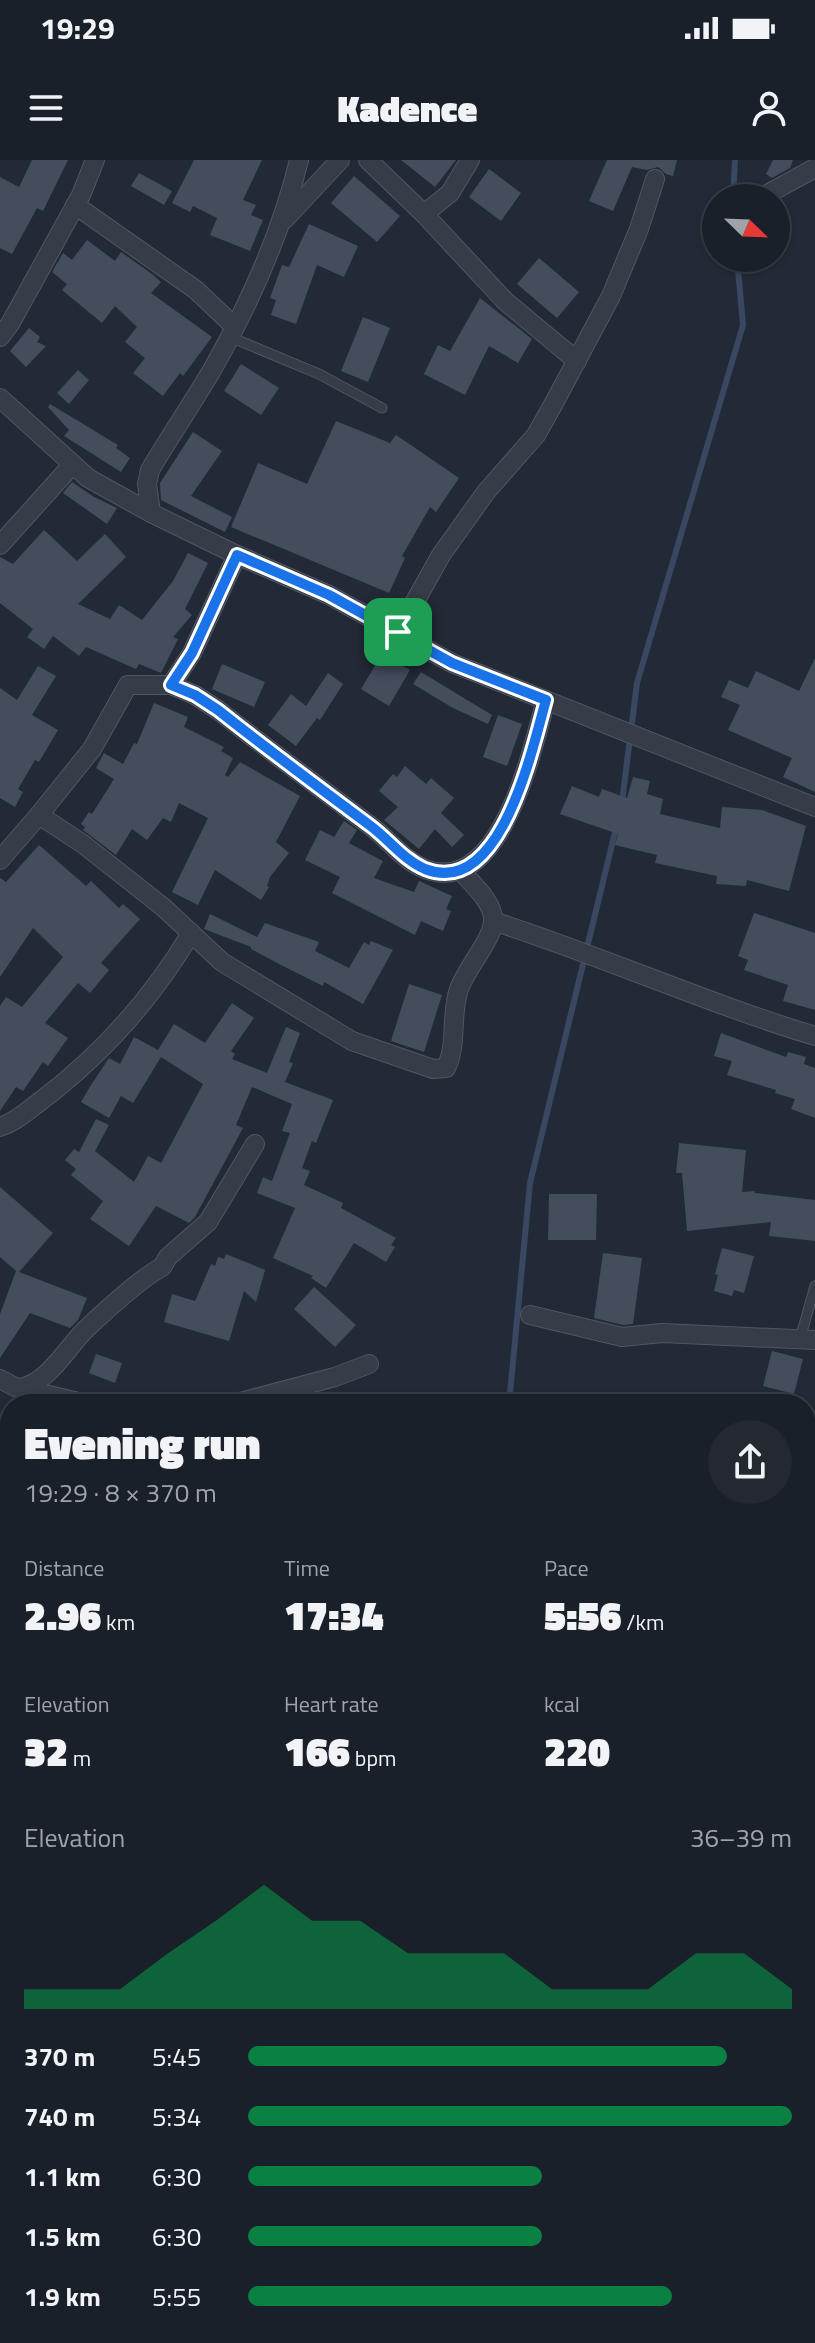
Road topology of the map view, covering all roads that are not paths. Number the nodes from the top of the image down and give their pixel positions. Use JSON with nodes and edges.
{"nodes":[{"id":1,"x":95,"y":160,"type":"edge"},
{"id":2,"x":299,"y":160,"type":"edge"},
{"id":3,"x":340,"y":160,"type":"edge"},
{"id":4,"x":368,"y":160,"type":"edge"},
{"id":5,"x":470,"y":160,"type":"edge"},
{"id":6,"x":815,"y":168,"type":"edge"},
{"id":7,"x":655,"y":179,"type":"dead end"},
{"id":8,"x":786,"y":184,"type":"edge"},
{"id":9,"x":75,"y":205,"type":"junction"},
{"id":10,"x":424,"y":214,"type":"junction"},
{"id":11,"x":282,"y":222,"type":"junction"},
{"id":12,"x":232,"y":332,"type":"junction"},
{"id":13,"x":0,"y":337,"type":"edge"},
{"id":14,"x":577,"y":361,"type":"junction"},
{"id":15,"x":0,"y":398,"type":"edge"},
{"id":16,"x":382,"y":408,"type":"dead end"},
{"id":17,"x":72,"y":465,"type":"junction"},
{"id":18,"x":151,"y":513,"type":"junction"},
{"id":19,"x":0,"y":545,"type":"edge"},
{"id":20,"x":237,"y":555,"type":"junction"},
{"id":21,"x":398,"y":632,"type":"junction"},
{"id":22,"x":171,"y":685,"type":"junction"},
{"id":23,"x":546,"y":700,"type":"junction"},
{"id":24,"x":815,"y":807,"type":"edge"},
{"id":25,"x":39,"y":815,"type":"junction"},
{"id":26,"x":0,"y":860,"type":"edge"},
{"id":27,"x":460,"y":870,"type":"junction"},
{"id":28,"x":493,"y":921,"type":"junction"},
{"id":29,"x":191,"y":933,"type":"junction"},
{"id":30,"x":815,"y":1036,"type":"edge"},
{"id":31,"x":0,"y":1127,"type":"edge"},
{"id":32,"x":255,"y":1144,"type":"dead end"},
{"id":33,"x":815,"y":1286,"type":"edge"},
{"id":34,"x":530,"y":1315,"type":"dead end"},
{"id":35,"x":808,"y":1339,"type":"edge"},
{"id":36,"x":369,"y":1364,"type":"dead end"},
{"id":37,"x":0,"y":1379,"type":"edge"},
{"id":38,"x":20,"y":1388,"type":"junction"},
{"id":39,"x":45,"y":1394,"type":"edge"},
{"id":40,"x":271,"y":1394,"type":"edge"}],
"edges":[{"from":1,"to":9,"type":"street"},
{"from":2,"to":11,"type":"street"},
{"from":3,"to":11,"type":"street"},
{"from":4,"to":10,"type":"street"},
{"from":5,"to":10,"type":"street"},
{"from":6,"to":8,"type":"street"},
{"from":7,"to":14,"type":"street"},
{"from":9,"to":12,"type":"street"},
{"from":9,"to":13,"type":"street"},
{"from":10,"to":14,"type":"street"},
{"from":11,"to":12,"type":"street"},
{"from":12,"to":16,"type":"lane"},
{"from":12,"to":18,"type":"street"},
{"from":14,"to":21,"type":"street"},
{"from":15,"to":17,"type":"street"},
{"from":17,"to":18,"type":"street"},
{"from":17,"to":19,"type":"street"},
{"from":18,"to":20,"type":"street"},
{"from":20,"to":21,"type":"street"},
{"from":20,"to":22,"type":"street"},
{"from":21,"to":23,"type":"street"},
{"from":22,"to":25,"type":"street"},
{"from":22,"to":27,"type":"street"},
{"from":23,"to":24,"type":"street"},
{"from":23,"to":27,"type":"street"},
{"from":25,"to":26,"type":"street"},
{"from":25,"to":29,"type":"street"},
{"from":27,"to":28,"type":"street"},
{"from":28,"to":29,"type":"street"},
{"from":28,"to":30,"type":"street"},
{"from":29,"to":31,"type":"street"},
{"from":32,"to":38,"type":"street"},
{"from":33,"to":35,"type":"lane"},
{"from":34,"to":35,"type":"street"},
{"from":36,"to":40,"type":"street"},
{"from":37,"to":38,"type":"street"},
{"from":38,"to":39,"type":"street"}]}
